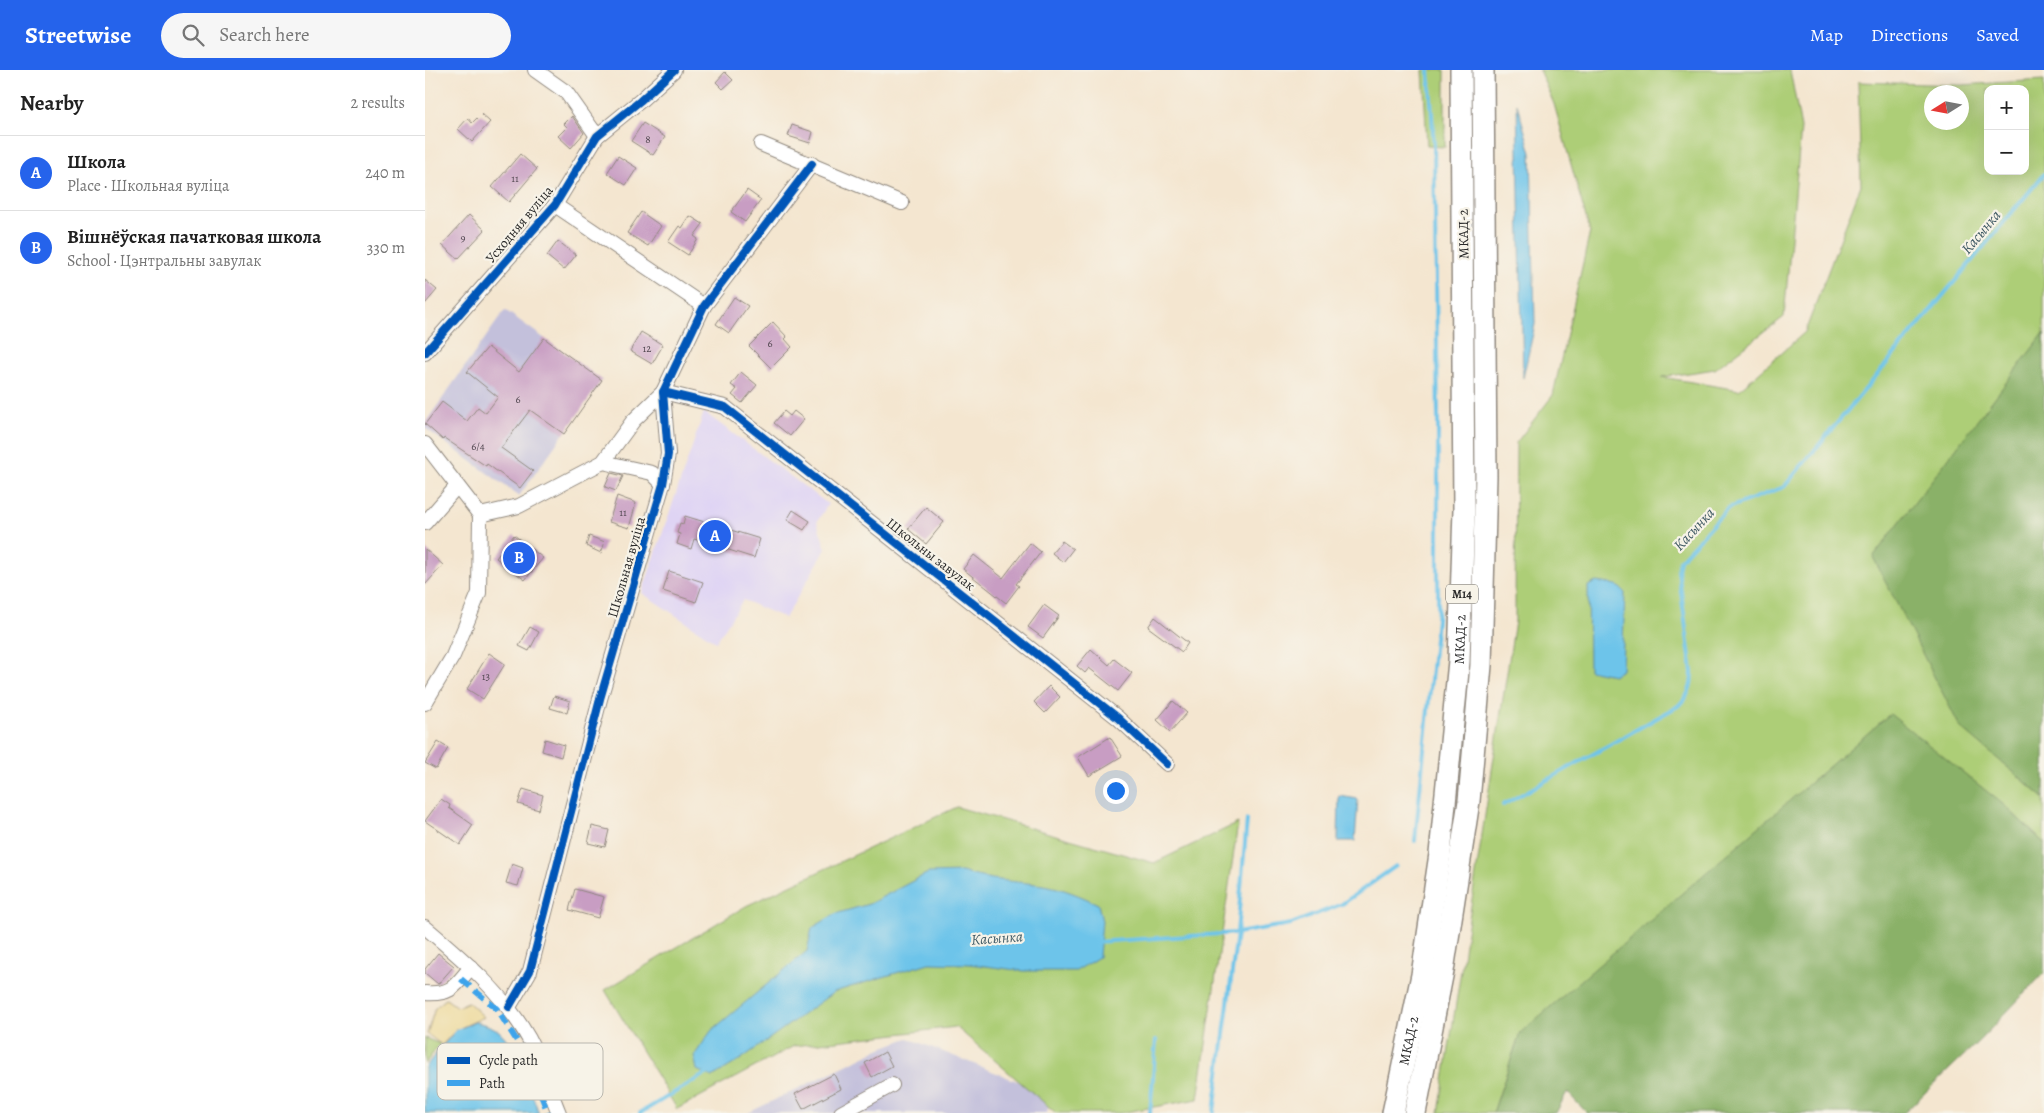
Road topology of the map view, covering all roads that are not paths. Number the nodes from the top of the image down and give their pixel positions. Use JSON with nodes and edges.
{"nodes":[{"id":1,"x":535,"y":70,"type":"edge"},
{"id":2,"x":674,"y":70,"type":"edge"},
{"id":3,"x":1461,"y":70,"type":"edge"},
{"id":4,"x":1483,"y":70,"type":"edge"},
{"id":5,"x":597,"y":136,"type":"junction"},
{"id":6,"x":761,"y":144,"type":"dead end"},
{"id":7,"x":812,"y":164,"type":"junction"},
{"id":8,"x":901,"y":203,"type":"dead end"},
{"id":9,"x":555,"y":205,"type":"junction"},
{"id":10,"x":704,"y":306,"type":"junction"},
{"id":11,"x":425,"y":353,"type":"edge"},
{"id":12,"x":663,"y":392,"type":"junction"},
{"id":13,"x":425,"y":444,"type":"edge"},
{"id":14,"x":603,"y":462,"type":"junction"},
{"id":15,"x":663,"y":484,"type":"junction"},
{"id":16,"x":457,"y":486,"type":"junction"},
{"id":17,"x":480,"y":515,"type":"junction"},
{"id":18,"x":425,"y":523,"type":"edge"},
{"id":19,"x":425,"y":703,"type":"edge"},
{"id":20,"x":1167,"y":764,"type":"dead end"},
{"id":21,"x":426,"y":930,"type":"edge"},
{"id":22,"x":471,"y":967,"type":"junction"},
{"id":23,"x":425,"y":992,"type":"edge"},
{"id":24,"x":509,"y":1007,"type":"junction"},
{"id":25,"x":531,"y":1043,"type":"edge"},
{"id":26,"x":892,"y":1085,"type":"dead end"},
{"id":27,"x":554,"y":1100,"type":"edge"},
{"id":28,"x":559,"y":1113,"type":"edge"},
{"id":29,"x":841,"y":1113,"type":"edge"},
{"id":30,"x":1393,"y":1113,"type":"edge"},
{"id":31,"x":1415,"y":1113,"type":"edge"}],
"edges":[{"from":1,"to":5,"type":"street"},
{"from":2,"to":5,"type":"street","name":"Усходняя вуліца"},
{"from":3,"to":30,"type":"highway","name":"МКАД-2","number":"М14"},
{"from":4,"to":31,"type":"highway","number":"М14"},
{"from":5,"to":9,"type":"street","name":"Усходняя вуліца"},
{"from":6,"to":7,"type":"street"},
{"from":7,"to":8,"type":"street"},
{"from":7,"to":10,"type":"street"},
{"from":9,"to":10,"type":"street"},
{"from":9,"to":11,"type":"street","name":"Усходняя вуліца"},
{"from":10,"to":12,"type":"street"},
{"from":12,"to":14,"type":"street"},
{"from":12,"to":15,"type":"street","name":"Школьная вуліца"},
{"from":12,"to":20,"type":"street","name":"Школьны завулак"},
{"from":13,"to":16,"type":"street"},
{"from":14,"to":15,"type":"street"},
{"from":14,"to":17,"type":"street"},
{"from":15,"to":24,"type":"street","name":"Школьная вуліца"},
{"from":16,"to":17,"type":"street"},
{"from":16,"to":18,"type":"street"},
{"from":17,"to":19,"type":"street"},
{"from":21,"to":22,"type":"street"},
{"from":22,"to":23,"type":"street"},
{"from":22,"to":24,"type":"street"},
{"from":24,"to":25,"type":"street"},
{"from":26,"to":29,"type":"street"},
{"from":27,"to":28,"type":"street"}]}
